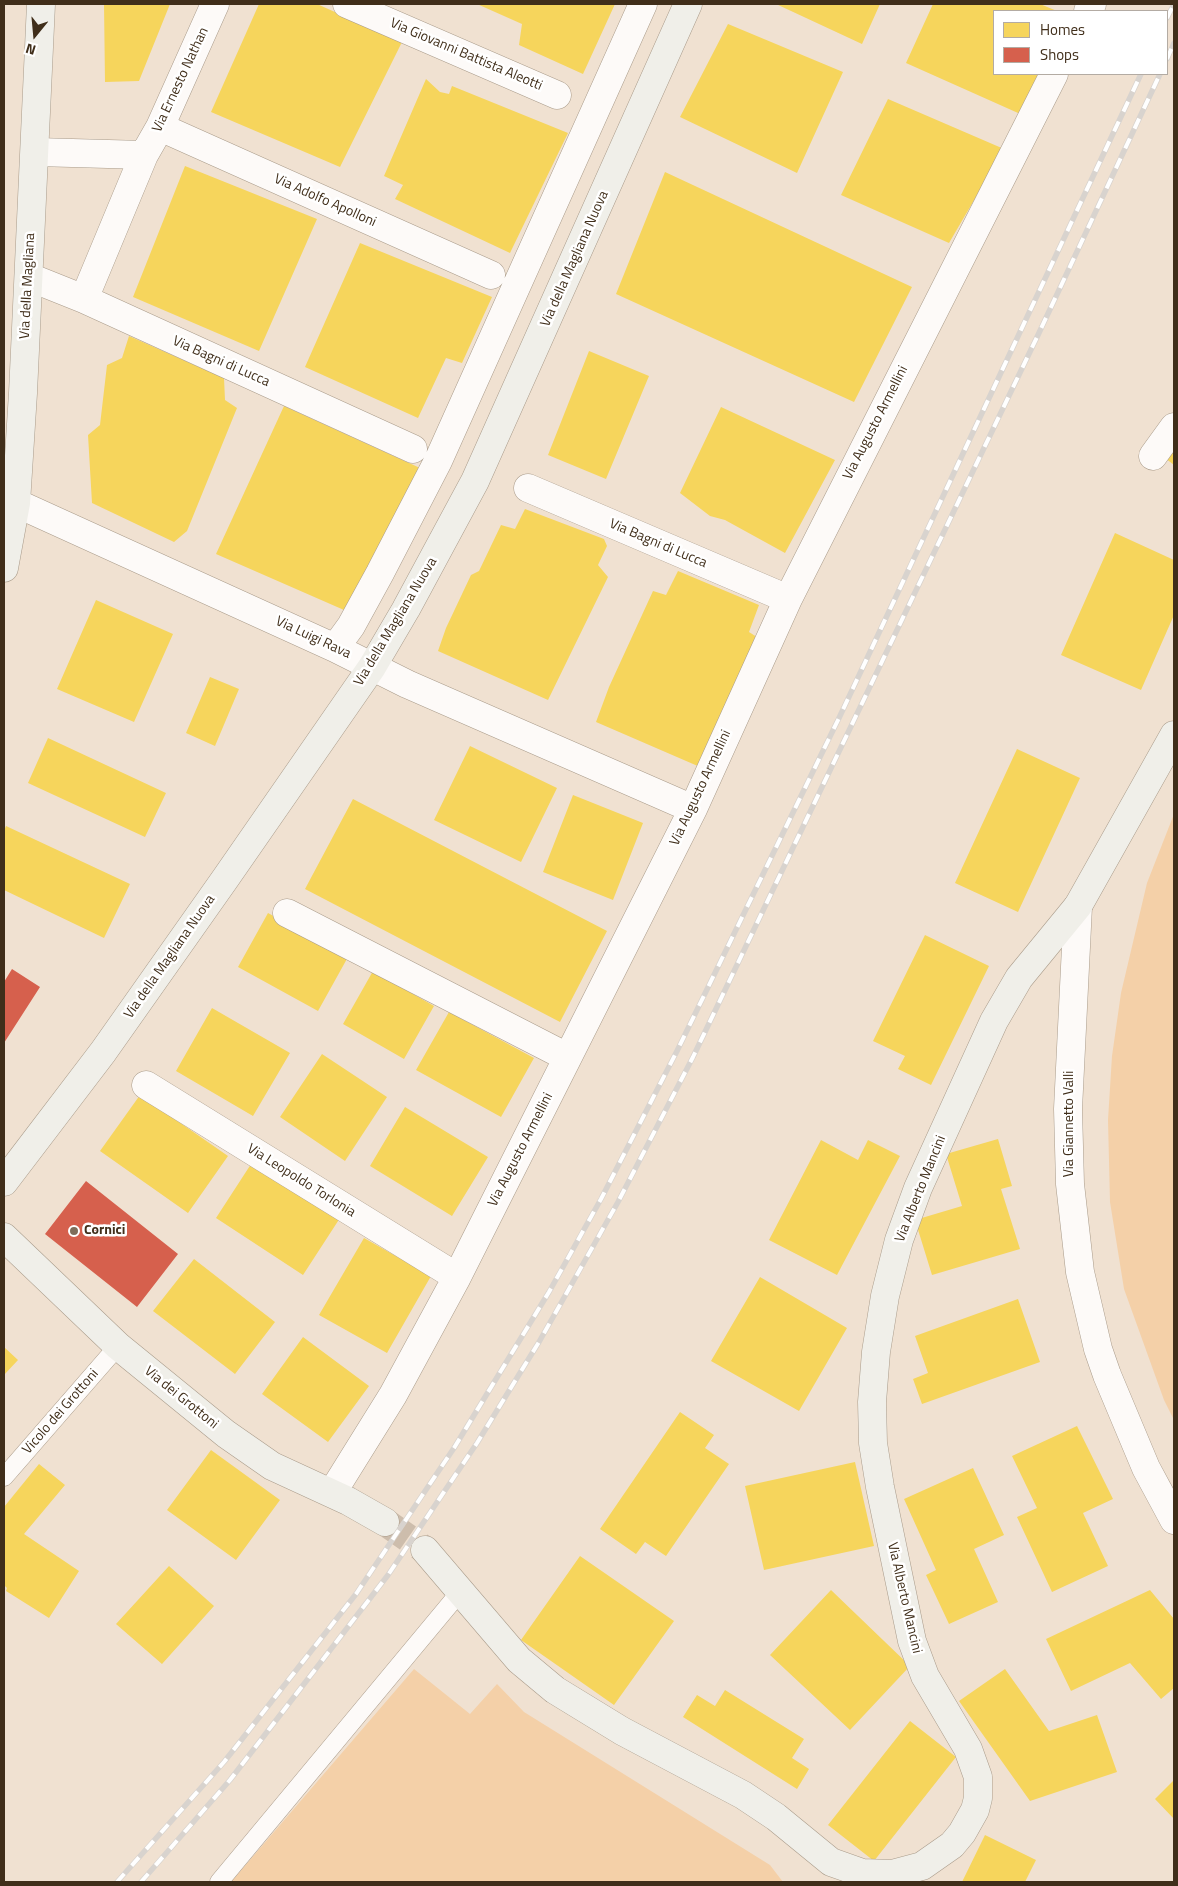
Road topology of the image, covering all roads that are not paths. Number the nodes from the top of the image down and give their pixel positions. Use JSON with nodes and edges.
{"nodes":[{"id":1,"x":215,"y":4,"type":"edge"},
{"id":2,"x":347,"y":4,"type":"edge"},
{"id":3,"x":643,"y":4,"type":"edge"},
{"id":4,"x":688,"y":4,"type":"edge"},
{"id":5,"x":40,"y":5,"type":"edge"},
{"id":6,"x":1053,"y":75,"type":"edge"},
{"id":7,"x":557,"y":95,"type":"dead end"},
{"id":8,"x":160,"y":127,"type":"junction"},
{"id":9,"x":36,"y":152,"type":"junction"},
{"id":10,"x":144,"y":155,"type":"junction"},
{"id":11,"x":491,"y":275,"type":"dead end"},
{"id":12,"x":28,"y":277,"type":"junction"},
{"id":13,"x":84,"y":299,"type":"junction"},
{"id":14,"x":1174,"y":427,"type":"edge"},
{"id":15,"x":413,"y":449,"type":"dead end"},
{"id":16,"x":1153,"y":456,"type":"dead end"},
{"id":17,"x":528,"y":488,"type":"dead end"},
{"id":18,"x":16,"y":503,"type":"junction"},
{"id":19,"x":4,"y":568,"type":"edge"},
{"id":20,"x":788,"y":599,"type":"junction"},
{"id":21,"x":335,"y":648,"type":"junction"},
{"id":22,"x":372,"y":667,"type":"junction"},
{"id":23,"x":1174,"y":735,"type":"edge"},
{"id":24,"x":693,"y":809,"type":"junction"},
{"id":25,"x":1078,"y":906,"type":"junction"},
{"id":26,"x":287,"y":913,"type":"dead end"},
{"id":27,"x":567,"y":1057,"type":"junction"},
{"id":28,"x":146,"y":1085,"type":"dead end"},
{"id":29,"x":4,"y":1182,"type":"edge"},
{"id":30,"x":4,"y":1237,"type":"edge"},
{"id":31,"x":457,"y":1277,"type":"junction"},
{"id":32,"x":118,"y":1346,"type":"junction"},
{"id":33,"x":4,"y":1477,"type":"edge"},
{"id":34,"x":332,"y":1493,"type":"junction"},
{"id":35,"x":1174,"y":1520,"type":"edge"},
{"id":36,"x":384,"y":1522,"type":"tunnel mouth"},
{"id":37,"x":425,"y":1550,"type":"tunnel mouth"},
{"id":38,"x":460,"y":1592,"type":"junction"},
{"id":39,"x":219,"y":1882,"type":"edge"}],
"edges":[{"from":1,"to":8,"type":"street","name":"Via Ernesto Nathan"},
{"from":2,"to":7,"type":"street","name":"Via Giovanni Battista Aleotti"},
{"from":3,"to":21,"type":"street"},
{"from":4,"to":22,"type":"street","name":"Via della Magliana Nuova"},
{"from":5,"to":9,"type":"street","name":"Via della Magliana"},
{"from":6,"to":20,"type":"street","name":"Via Augusto Armellini"},
{"from":8,"to":10,"type":"street","name":"Via Ernesto Nathan"},
{"from":8,"to":11,"type":"street","name":"Via Adolfo Apolloni"},
{"from":9,"to":10,"type":"street"},
{"from":9,"to":12,"type":"street","name":"Via della Magliana"},
{"from":10,"to":13,"type":"street","name":"Via Ernesto Nathan"},
{"from":12,"to":13,"type":"street","name":"Via Bagni di Lucca"},
{"from":12,"to":18,"type":"street","name":"Via della Magliana"},
{"from":13,"to":15,"type":"street","name":"Via Bagni di Lucca"},
{"from":14,"to":16,"type":"street"},
{"from":17,"to":20,"type":"street","name":"Via Bagni di Lucca"},
{"from":18,"to":19,"type":"street","name":"Via della Magliana"},
{"from":18,"to":21,"type":"street","name":"Via Luigi Rava"},
{"from":20,"to":24,"type":"street","name":"Via Augusto Armellini"},
{"from":21,"to":22,"type":"street","name":"Via Luigi Rava"},
{"from":22,"to":24,"type":"street","name":"Via Luigi Rava"},
{"from":22,"to":29,"type":"street","name":"Via della Magliana Nuova"},
{"from":23,"to":25,"type":"street","name":"Via Giannetto Valli"},
{"from":24,"to":27,"type":"street","name":"Via Augusto Armellini"},
{"from":25,"to":35,"type":"street","name":"Via Giannetto Valli"},
{"from":25,"to":38,"type":"street","name":"Via Alberto Mancini"},
{"from":26,"to":27,"type":"street"},
{"from":27,"to":31,"type":"street","name":"Via Augusto Armellini"},
{"from":28,"to":31,"type":"street","name":"Via Leopoldo Torlonia"},
{"from":30,"to":32,"type":"street","name":"Via dei Grottoni"},
{"from":31,"to":34,"type":"street","name":"Via Augusto Armellini"},
{"from":32,"to":33,"type":"lane","name":"Vicolo dei Grottoni"},
{"from":32,"to":34,"type":"street","name":"Via dei Grottoni"},
{"from":34,"to":36,"type":"street","name":"Via dei Grottoni"},
{"from":37,"to":38,"type":"street"},
{"from":38,"to":39,"type":"lane"}]}
